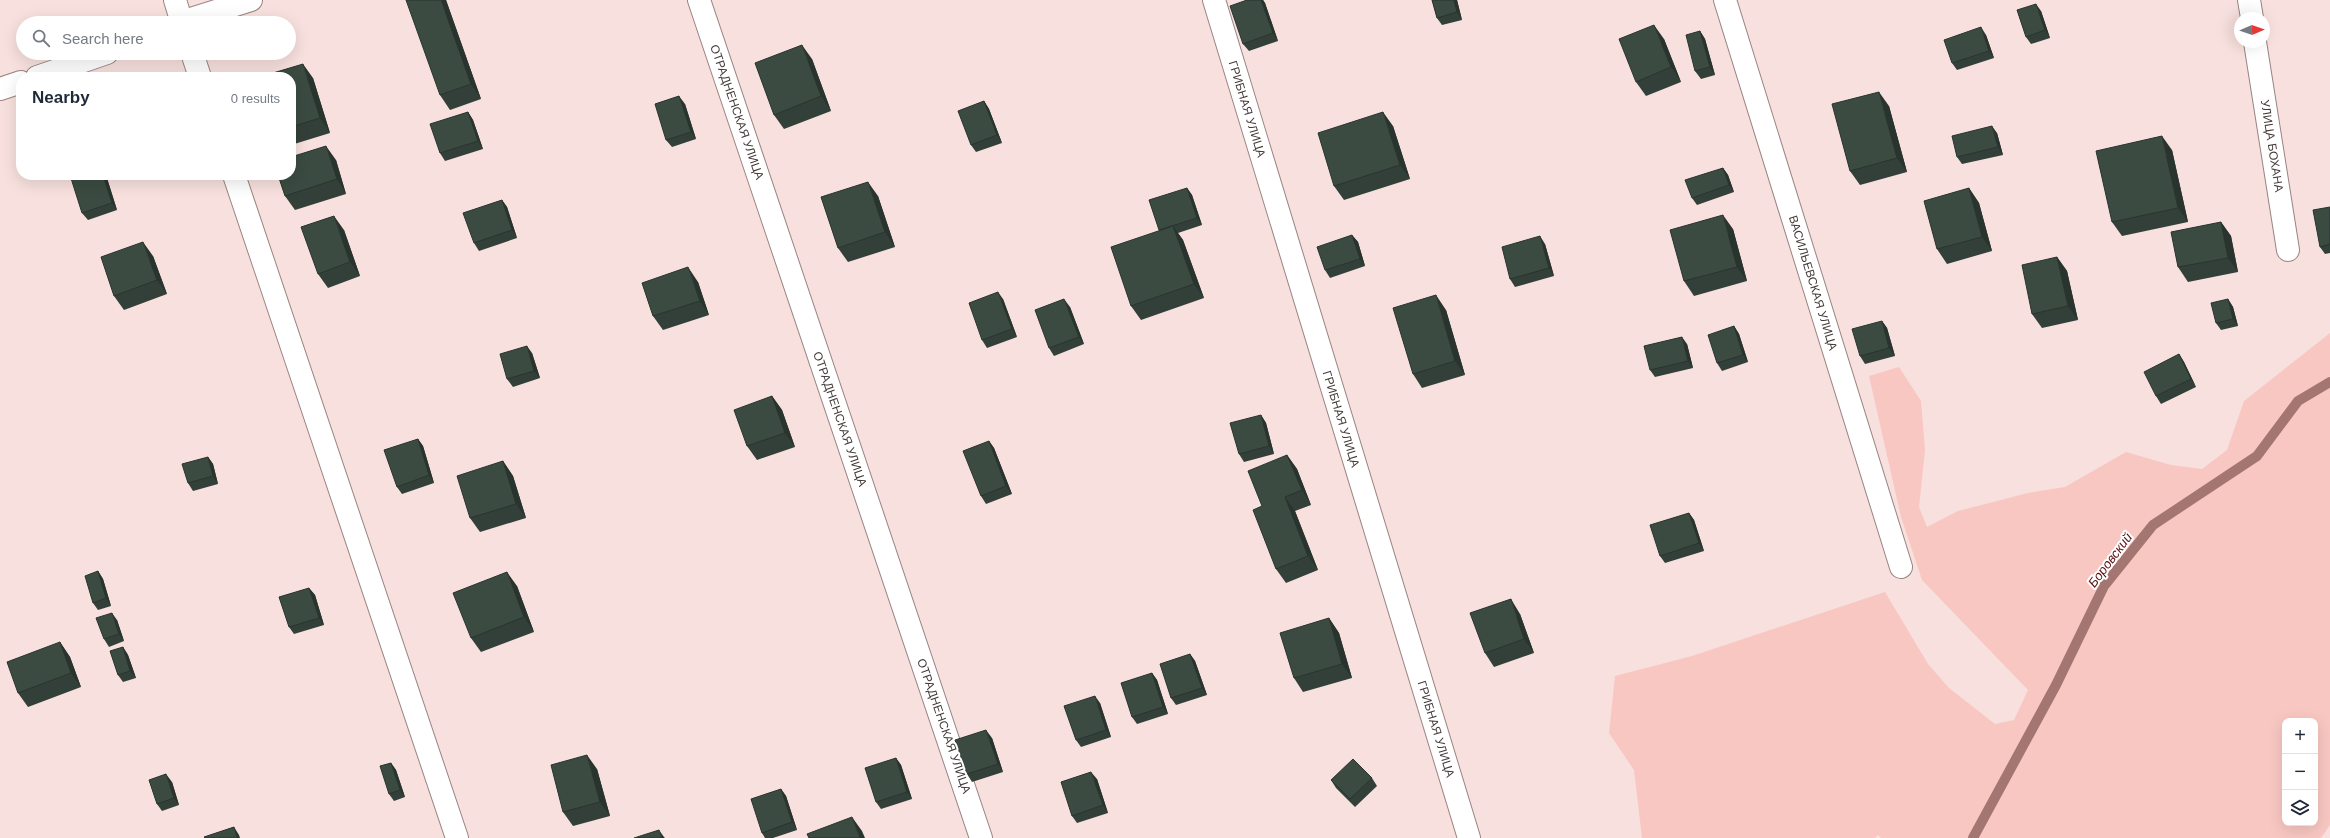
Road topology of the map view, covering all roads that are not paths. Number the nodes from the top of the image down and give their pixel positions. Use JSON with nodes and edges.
{"nodes":[{"id":1,"x":175,"y":0,"type":"edge"},
{"id":2,"x":251,"y":0,"type":"edge"},
{"id":3,"x":699,"y":0,"type":"edge"},
{"id":4,"x":1214,"y":0,"type":"edge"},
{"id":5,"x":1725,"y":0,"type":"edge"},
{"id":6,"x":2249,"y":0,"type":"edge"},
{"id":7,"x":2251,"y":12,"type":"edge"},
{"id":8,"x":179,"y":16,"type":"edge"},
{"id":9,"x":200,"y":16,"type":"edge"},
{"id":10,"x":2257,"y":48,"type":"edge"},
{"id":11,"x":86,"y":60,"type":"edge"},
{"id":12,"x":194,"y":60,"type":"edge"},
{"id":13,"x":51,"y":72,"type":"edge"},
{"id":14,"x":198,"y":72,"type":"edge"},
{"id":15,"x":16,"y":84,"type":"edge"},
{"id":16,"x":0,"y":89,"type":"edge"},
{"id":17,"x":236,"y":180,"type":"edge"},
{"id":18,"x":2288,"y":250,"type":"dead end"},
{"id":19,"x":1901,"y":566,"type":"dead end"},
{"id":20,"x":457,"y":838,"type":"edge"},
{"id":21,"x":981,"y":838,"type":"edge"},
{"id":22,"x":1469,"y":838,"type":"edge"}],
"edges":[{"from":1,"to":8,"type":"street"},
{"from":2,"to":9,"type":"street"},
{"from":3,"to":21,"type":"street","name":"ОТРАДНЕНСКАЯ УЛИЦА"},
{"from":4,"to":22,"type":"street","name":"ГРИБНАЯ УЛИЦА"},
{"from":5,"to":19,"type":"street","name":"ВАСИЛЬЕВСКАЯ УЛИЦА"},
{"from":6,"to":7,"type":"street"},
{"from":10,"to":18,"type":"street","name":"УЛИЦА БОХАНА"},
{"from":11,"to":13,"type":"street"},
{"from":12,"to":14,"type":"street"},
{"from":15,"to":16,"type":"street"},
{"from":17,"to":20,"type":"street"}]}
